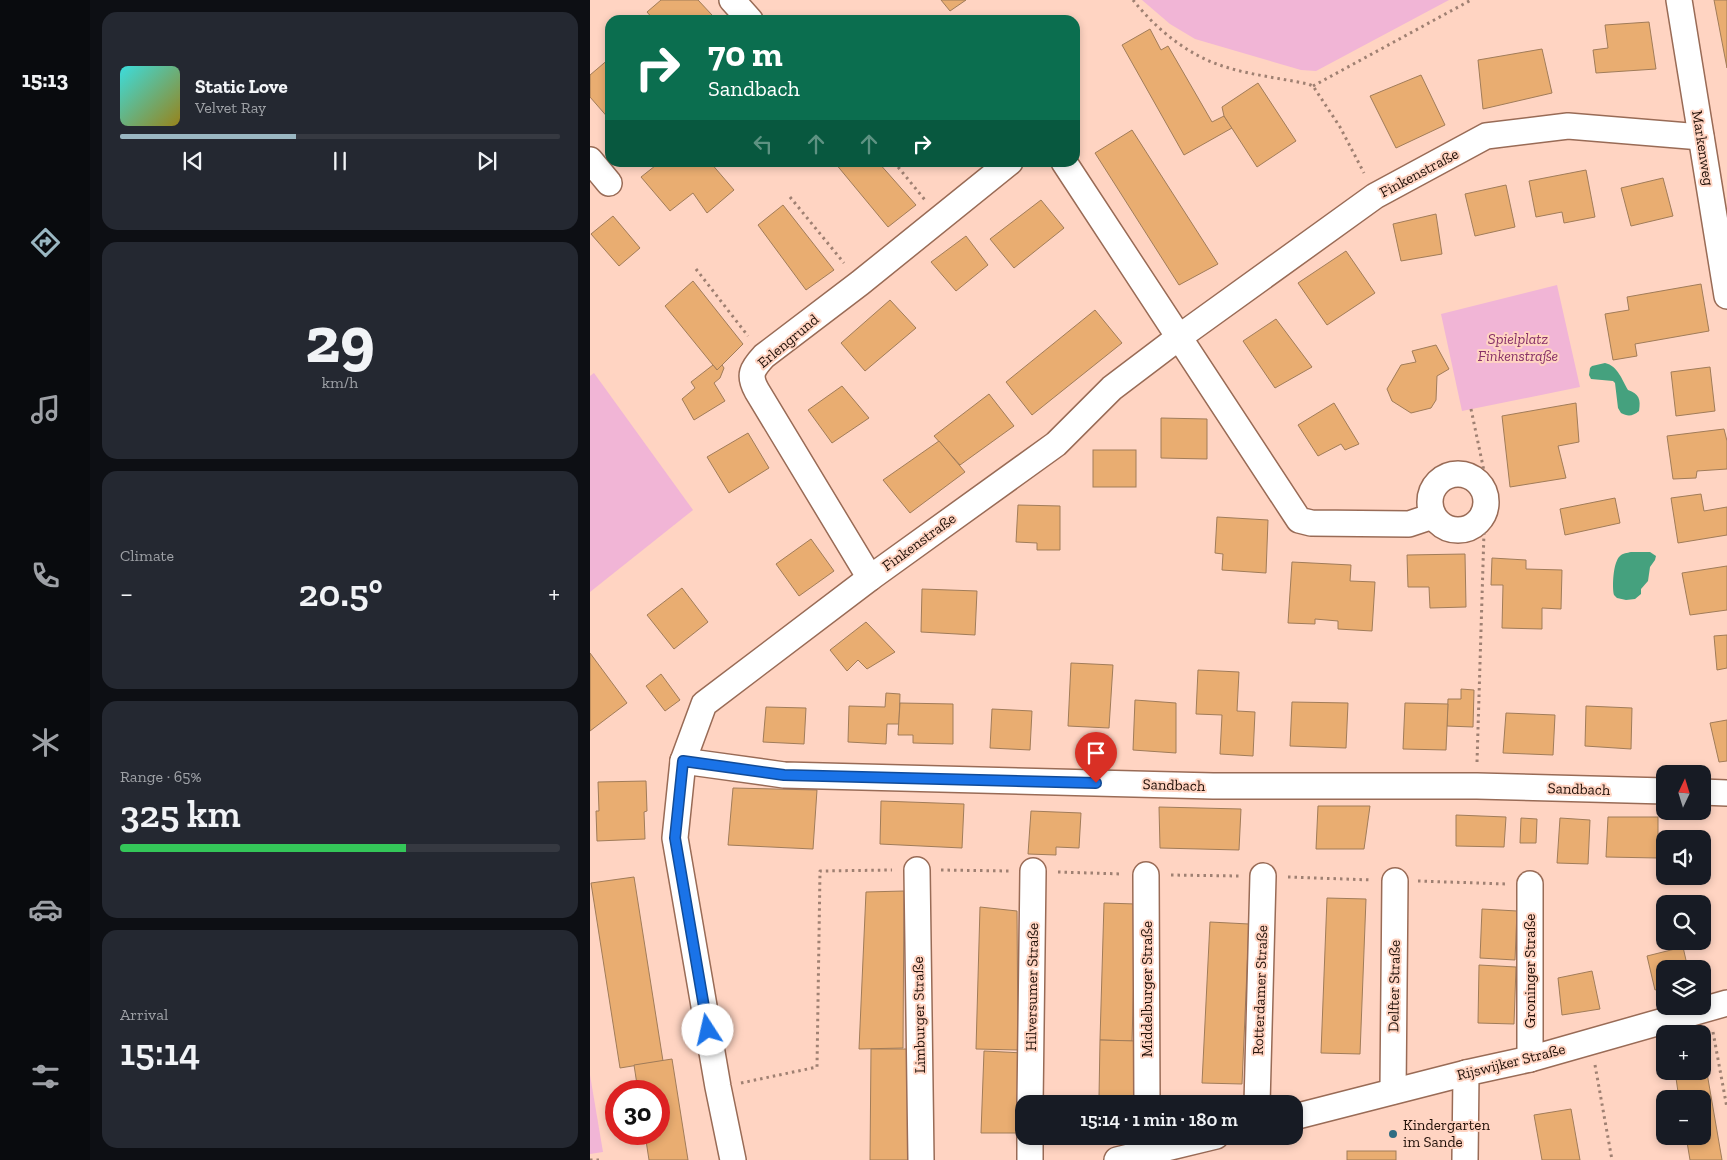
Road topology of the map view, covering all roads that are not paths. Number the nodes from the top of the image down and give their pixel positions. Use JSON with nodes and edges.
{"nodes":[{"id":1,"x":732,"y":0,"type":"edge"},
{"id":2,"x":1679,"y":0,"type":"edge"},
{"id":3,"x":746,"y":15,"type":"edge"},
{"id":4,"x":1701,"y":137,"type":"junction"},
{"id":5,"x":590,"y":160,"type":"edge"},
{"id":6,"x":1004,"y":167,"type":"edge"},
{"id":7,"x":1067,"y":167,"type":"edge"},
{"id":8,"x":609,"y":183,"type":"dead end"},
{"id":9,"x":1727,"y":296,"type":"edge"},
{"id":10,"x":1178,"y":338,"type":"junction"},
{"id":11,"x":1433,"y":516,"type":"junction"},
{"id":12,"x":870,"y":578,"type":"junction"},
{"id":13,"x":683,"y":761,"type":"junction"},
{"id":14,"x":1656,"y":791,"type":"edge"},
{"id":15,"x":1711,"y":792,"type":"edge"},
{"id":16,"x":1727,"y":793,"type":"edge"},
{"id":17,"x":917,"y":870,"type":"road end"},
{"id":18,"x":1033,"y":871,"type":"road end"},
{"id":19,"x":1146,"y":875,"type":"road end"},
{"id":20,"x":1264,"y":876,"type":"road end"},
{"id":21,"x":1395,"y":880,"type":"road end"},
{"id":22,"x":1530,"y":884,"type":"road end"},
{"id":23,"x":1718,"y":1006,"type":"edge"},
{"id":24,"x":1530,"y":1059,"type":"junction"},
{"id":25,"x":1466,"y":1073,"type":"junction"},
{"id":26,"x":1393,"y":1091,"type":"junction"},
{"id":27,"x":1030,"y":1095,"type":"edge"},
{"id":28,"x":1147,"y":1095,"type":"edge"},
{"id":29,"x":1257,"y":1095,"type":"edge"},
{"id":30,"x":1303,"y":1115,"type":"edge"},
{"id":31,"x":1030,"y":1145,"type":"edge"},
{"id":32,"x":1145,"y":1145,"type":"edge"},
{"id":33,"x":733,"y":1160,"type":"edge"},
{"id":34,"x":921,"y":1160,"type":"edge"},
{"id":35,"x":1030,"y":1160,"type":"edge"},
{"id":36,"x":1117,"y":1160,"type":"edge"},
{"id":37,"x":1465,"y":1160,"type":"edge"}],
"edges":[{"from":1,"to":3,"type":"street"},
{"from":2,"to":4,"type":"street","name":"Markenweg"},
{"from":4,"to":9,"type":"street","name":"Markenweg"},
{"from":4,"to":10,"type":"street","name":"Finkenstraße"},
{"from":5,"to":8,"type":"street"},
{"from":6,"to":12,"type":"street","name":"Erlengrund"},
{"from":7,"to":10,"type":"street"},
{"from":10,"to":11,"type":"street"},
{"from":10,"to":12,"type":"street","name":"Finkenstraße"},
{"from":11,"to":11,"type":"street"},
{"from":12,"to":13,"type":"street","name":"Finkenstraße"},
{"from":13,"to":14,"type":"street","name":"Sandbach"},
{"from":13,"to":33,"type":"street","name":"Finkenstraße"},
{"from":15,"to":16,"type":"street"},
{"from":17,"to":34,"type":"street","name":"Limburger Straße"},
{"from":18,"to":27,"type":"street","name":"Hilversumer Straße"},
{"from":19,"to":28,"type":"street","name":"Middelburger Straße"},
{"from":20,"to":29,"type":"street","name":"Rotterdamer Straße"},
{"from":21,"to":26,"type":"street","name":"Delfter Straße"},
{"from":22,"to":24,"type":"street","name":"Groninger Straße"},
{"from":23,"to":24,"type":"street","name":"Rijswijker Straße"},
{"from":24,"to":25,"type":"street","name":"Rijswijker Straße"},
{"from":25,"to":26,"type":"street","name":"Rijswijker Straße"},
{"from":25,"to":37,"type":"street"},
{"from":26,"to":30,"type":"street","name":"Rijswijker Straße"},
{"from":31,"to":35,"type":"street"},
{"from":32,"to":36,"type":"street"}]}
